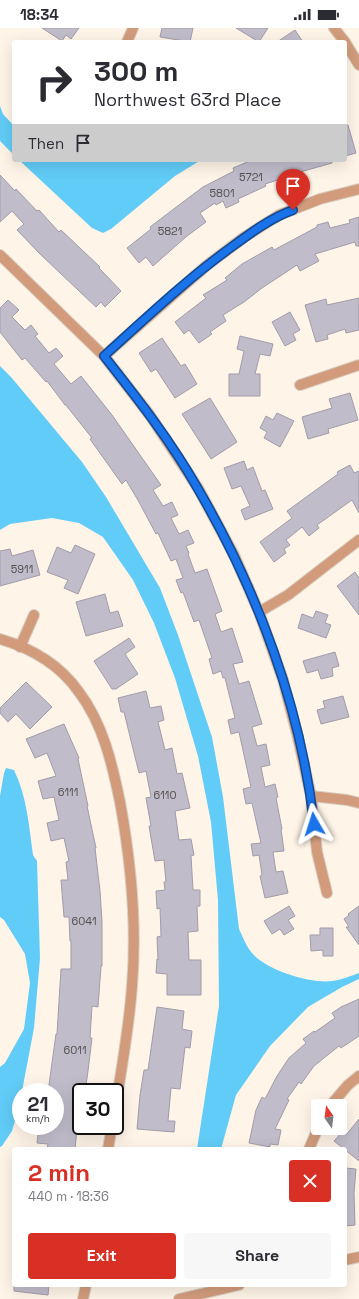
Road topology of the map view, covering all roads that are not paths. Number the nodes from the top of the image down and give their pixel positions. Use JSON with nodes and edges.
{"nodes":[{"id":1,"x":134,"y":28,"type":"edge"},
{"id":2,"x":334,"y":28,"type":"edge"},
{"id":3,"x":128,"y":40,"type":"edge"},
{"id":4,"x":343,"y":40,"type":"edge"},
{"id":5,"x":347,"y":45,"type":"edge"},
{"id":6,"x":359,"y":65,"type":"edge"},
{"id":7,"x":359,"y":189,"type":"edge"},
{"id":8,"x":0,"y":255,"type":"edge"},
{"id":9,"x":104,"y":356,"type":"junction"},
{"id":10,"x":359,"y":365,"type":"edge"},
{"id":11,"x":300,"y":385,"type":"dead end"},
{"id":12,"x":359,"y":540,"type":"edge"},
{"id":13,"x":259,"y":612,"type":"junction"},
{"id":14,"x":34,"y":615,"type":"dead end"},
{"id":15,"x":0,"y":639,"type":"edge"},
{"id":16,"x":20,"y":646,"type":"junction"},
{"id":17,"x":311,"y":796,"type":"junction"},
{"id":18,"x":359,"y":803,"type":"edge"},
{"id":19,"x":327,"y":893,"type":"dead end"},
{"id":20,"x":359,"y":1076,"type":"edge"},
{"id":21,"x":120,"y":1083,"type":"edge"},
{"id":22,"x":336,"y":1099,"type":"edge"},
{"id":23,"x":110,"y":1135,"type":"edge"},
{"id":24,"x":315,"y":1135,"type":"edge"},
{"id":25,"x":108,"y":1147,"type":"edge"},
{"id":26,"x":310,"y":1147,"type":"edge"},
{"id":27,"x":359,"y":1257,"type":"edge"},
{"id":28,"x":347,"y":1260,"type":"edge"},
{"id":29,"x":86,"y":1287,"type":"edge"},
{"id":30,"x":230,"y":1287,"type":"edge"},
{"id":31,"x":83,"y":1299,"type":"edge"},
{"id":32,"x":179,"y":1299,"type":"edge"}],
"edges":[{"from":1,"to":3,"type":"street"},
{"from":2,"to":4,"type":"street"},
{"from":5,"to":6,"type":"street"},
{"from":7,"to":9,"type":"street"},
{"from":8,"to":9,"type":"street"},
{"from":9,"to":13,"type":"street"},
{"from":10,"to":11,"type":"street"},
{"from":12,"to":13,"type":"street"},
{"from":13,"to":17,"type":"street"},
{"from":14,"to":16,"type":"street"},
{"from":15,"to":16,"type":"street"},
{"from":16,"to":21,"type":"street"},
{"from":17,"to":18,"type":"street"},
{"from":17,"to":19,"type":"street"},
{"from":20,"to":22,"type":"street"},
{"from":23,"to":25,"type":"street"},
{"from":24,"to":26,"type":"street"},
{"from":27,"to":28,"type":"street"},
{"from":29,"to":31,"type":"street"},
{"from":30,"to":32,"type":"street"}]}
